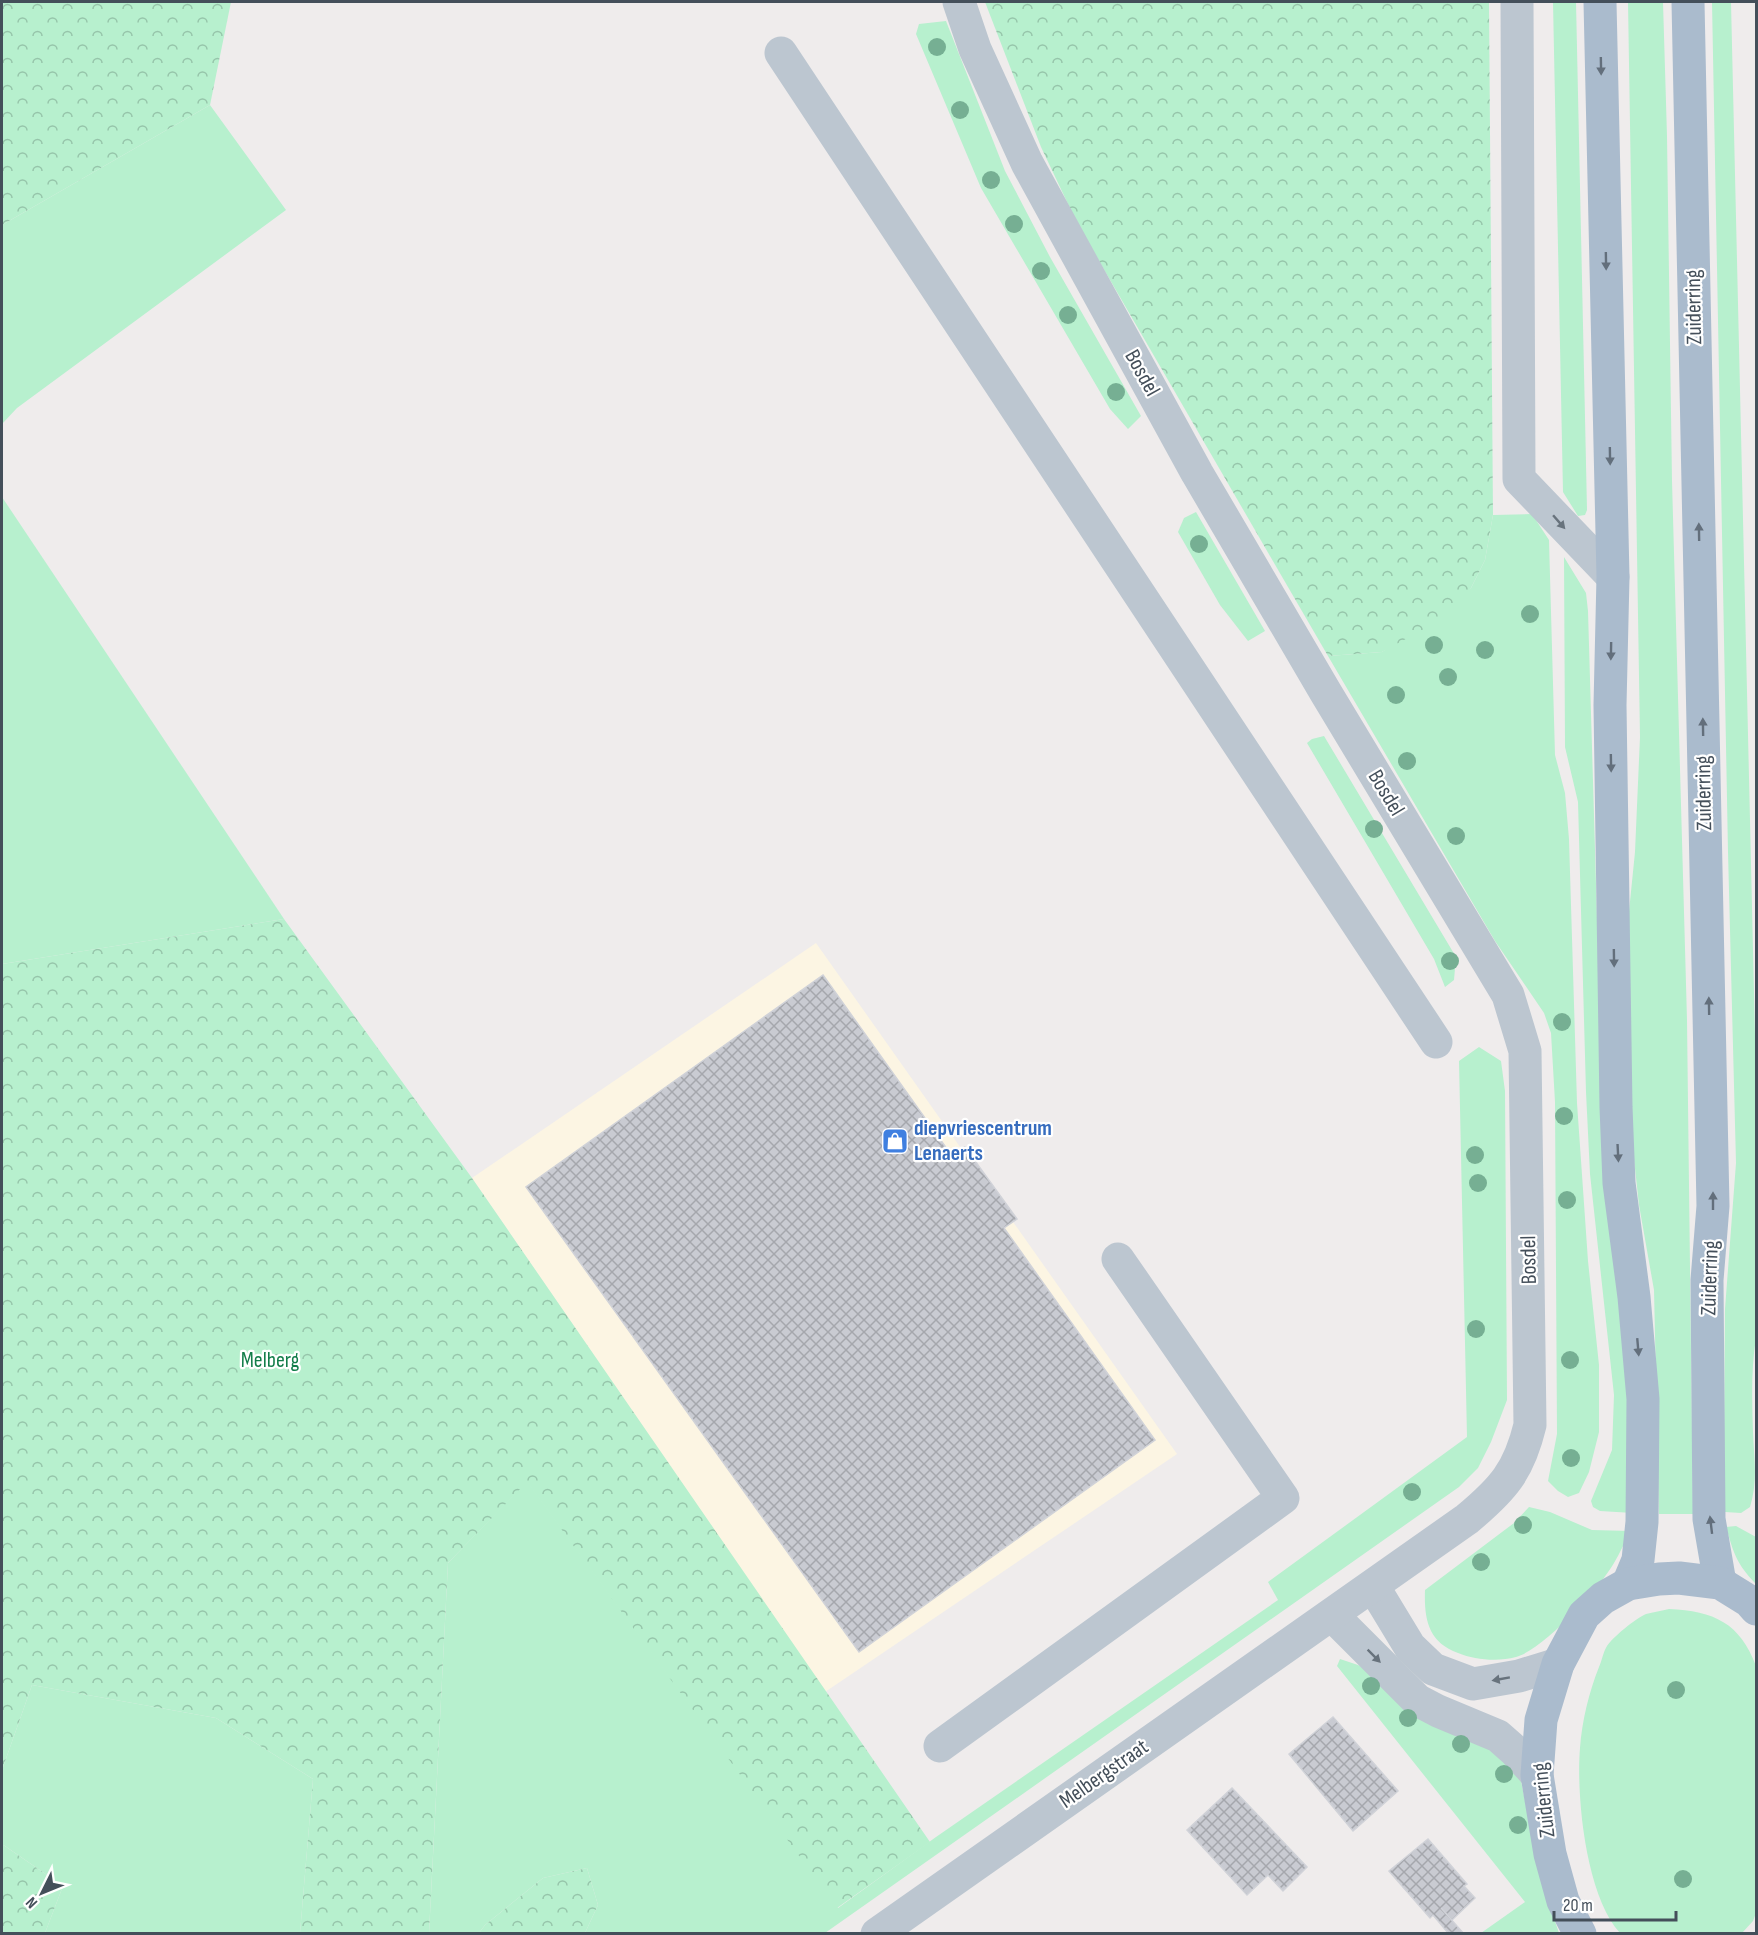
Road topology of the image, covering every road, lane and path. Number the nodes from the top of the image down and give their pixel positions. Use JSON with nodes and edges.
{"nodes":[{"id":1,"x":959,"y":2,"type":"edge"},
{"id":2,"x":1517,"y":2,"type":"edge"},
{"id":3,"x":1600,"y":2,"type":"edge"},
{"id":4,"x":1688,"y":2,"type":"edge"},
{"id":5,"x":781,"y":53,"type":"dead end"},
{"id":6,"x":1613,"y":577,"type":"junction"},
{"id":7,"x":1436,"y":1042,"type":"dead end"},
{"id":8,"x":1118,"y":1259,"type":"dead end"},
{"id":9,"x":1720,"y":1583,"type":"junction"},
{"id":10,"x":1628,"y":1584,"type":"junction"},
{"id":11,"x":1373,"y":1586,"type":"junction"},
{"id":12,"x":1756,"y":1609,"type":"edge"},
{"id":13,"x":1332,"y":1615,"type":"junction"},
{"id":14,"x":1558,"y":1664,"type":"junction"},
{"id":15,"x":940,"y":1746,"type":"dead end"},
{"id":16,"x":1537,"y":1775,"type":"junction"},
{"id":17,"x":877,"y":1934,"type":"edge"},
{"id":18,"x":1580,"y":1934,"type":"edge"}],
"edges":[{"from":1,"to":11,"type":"street","name":"Bosdel"},
{"from":2,"to":6,"type":"street","one_way":true},
{"from":3,"to":6,"type":"main road","one_way":true},
{"from":9,"to":4,"type":"main road","name":"Zuiderring","one_way":true},
{"from":5,"to":7,"type":"street"},
{"from":6,"to":10,"type":"main road","one_way":true},
{"from":8,"to":15,"type":"street"},
{"from":9,"to":10,"type":"main road","name":"Zuiderring"},
{"from":9,"to":12,"type":"main road","name":"Zuiderring"},
{"from":10,"to":14,"type":"main road","name":"Zuiderring"},
{"from":11,"to":13,"type":"street","name":"Bosdel"},
{"from":14,"to":11,"type":"street","one_way":true},
{"from":13,"to":16,"type":"street","one_way":true},
{"from":13,"to":17,"type":"street","name":"Melbergstraat"},
{"from":14,"to":16,"type":"main road","name":"Zuiderring"},
{"from":16,"to":18,"type":"main road","name":"Zuiderring"}]}
